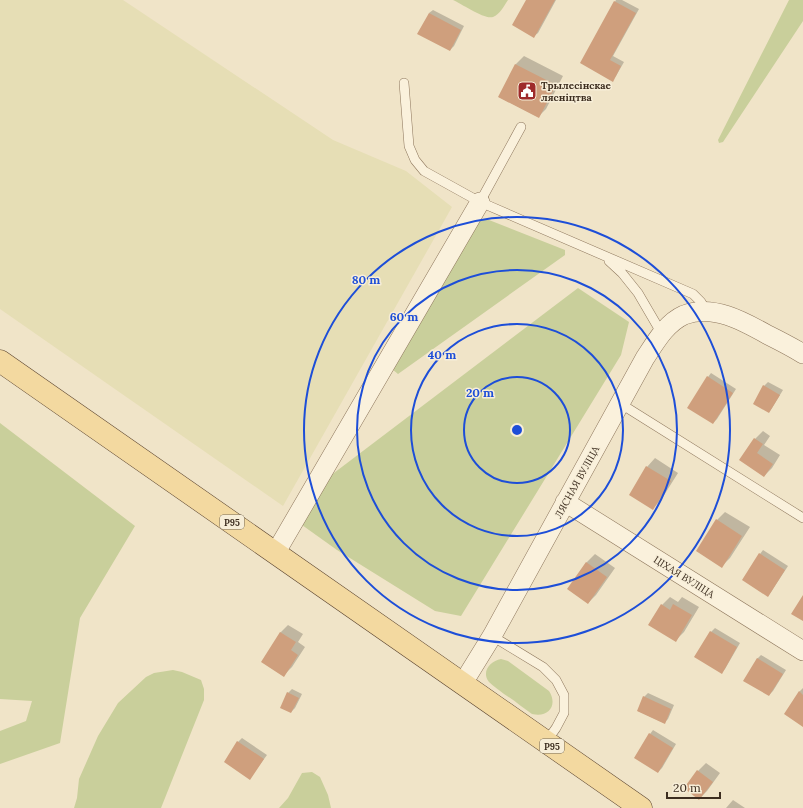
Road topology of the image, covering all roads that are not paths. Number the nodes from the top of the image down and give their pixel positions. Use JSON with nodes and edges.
{"nodes":[{"id":1,"x":404,"y":83,"type":"dead end"},
{"id":2,"x":521,"y":127,"type":"dead end"},
{"id":3,"x":480,"y":202,"type":"junction"},
{"id":4,"x":603,"y":256,"type":"junction"},
{"id":5,"x":712,"y":312,"type":"junction"},
{"id":6,"x":662,"y":334,"type":"junction"},
{"id":7,"x":800,"y":347,"type":"edge"},
{"id":8,"x":0,"y":361,"type":"edge"},
{"id":9,"x":621,"y":404,"type":"junction"},
{"id":10,"x":565,"y":502,"type":"junction"},
{"id":11,"x":803,"y":518,"type":"edge"},
{"id":12,"x":276,"y":552,"type":"junction"},
{"id":13,"x":492,"y":636,"type":"junction"},
{"id":14,"x":803,"y":651,"type":"edge"},
{"id":15,"x":463,"y":683,"type":"junction"},
{"id":16,"x":546,"y":742,"type":"junction"},
{"id":17,"x":641,"y":808,"type":"edge"}],
"edges":[{"from":1,"to":3,"type":"lane"},
{"from":2,"to":3,"type":"lane"},
{"from":3,"to":4,"type":"lane"},
{"from":3,"to":12,"type":"street"},
{"from":4,"to":5,"type":"lane"},
{"from":4,"to":6,"type":"lane"},
{"from":5,"to":6,"type":"street","name":"ЛЯСНАЯ ВУЛІЦА"},
{"from":5,"to":7,"type":"street"},
{"from":6,"to":9,"type":"street","name":"ЛЯСНАЯ ВУЛІЦА"},
{"from":8,"to":12,"type":"main road","number":"Р95"},
{"from":9,"to":10,"type":"street","name":"ЛЯСНАЯ ВУЛІЦА"},
{"from":9,"to":11,"type":"lane"},
{"from":10,"to":13,"type":"street","name":"ЛЯСНАЯ ВУЛІЦА"},
{"from":10,"to":14,"type":"street","name":"ЦІХАЯ ВУЛІЦА"},
{"from":12,"to":15,"type":"main road","number":"Р95"},
{"from":13,"to":15,"type":"street","name":"ЛЯСНАЯ ВУЛІЦА"},
{"from":13,"to":16,"type":"lane"},
{"from":15,"to":16,"type":"main road","number":"Р95"},
{"from":16,"to":17,"type":"main road","number":"Р95"}]}
